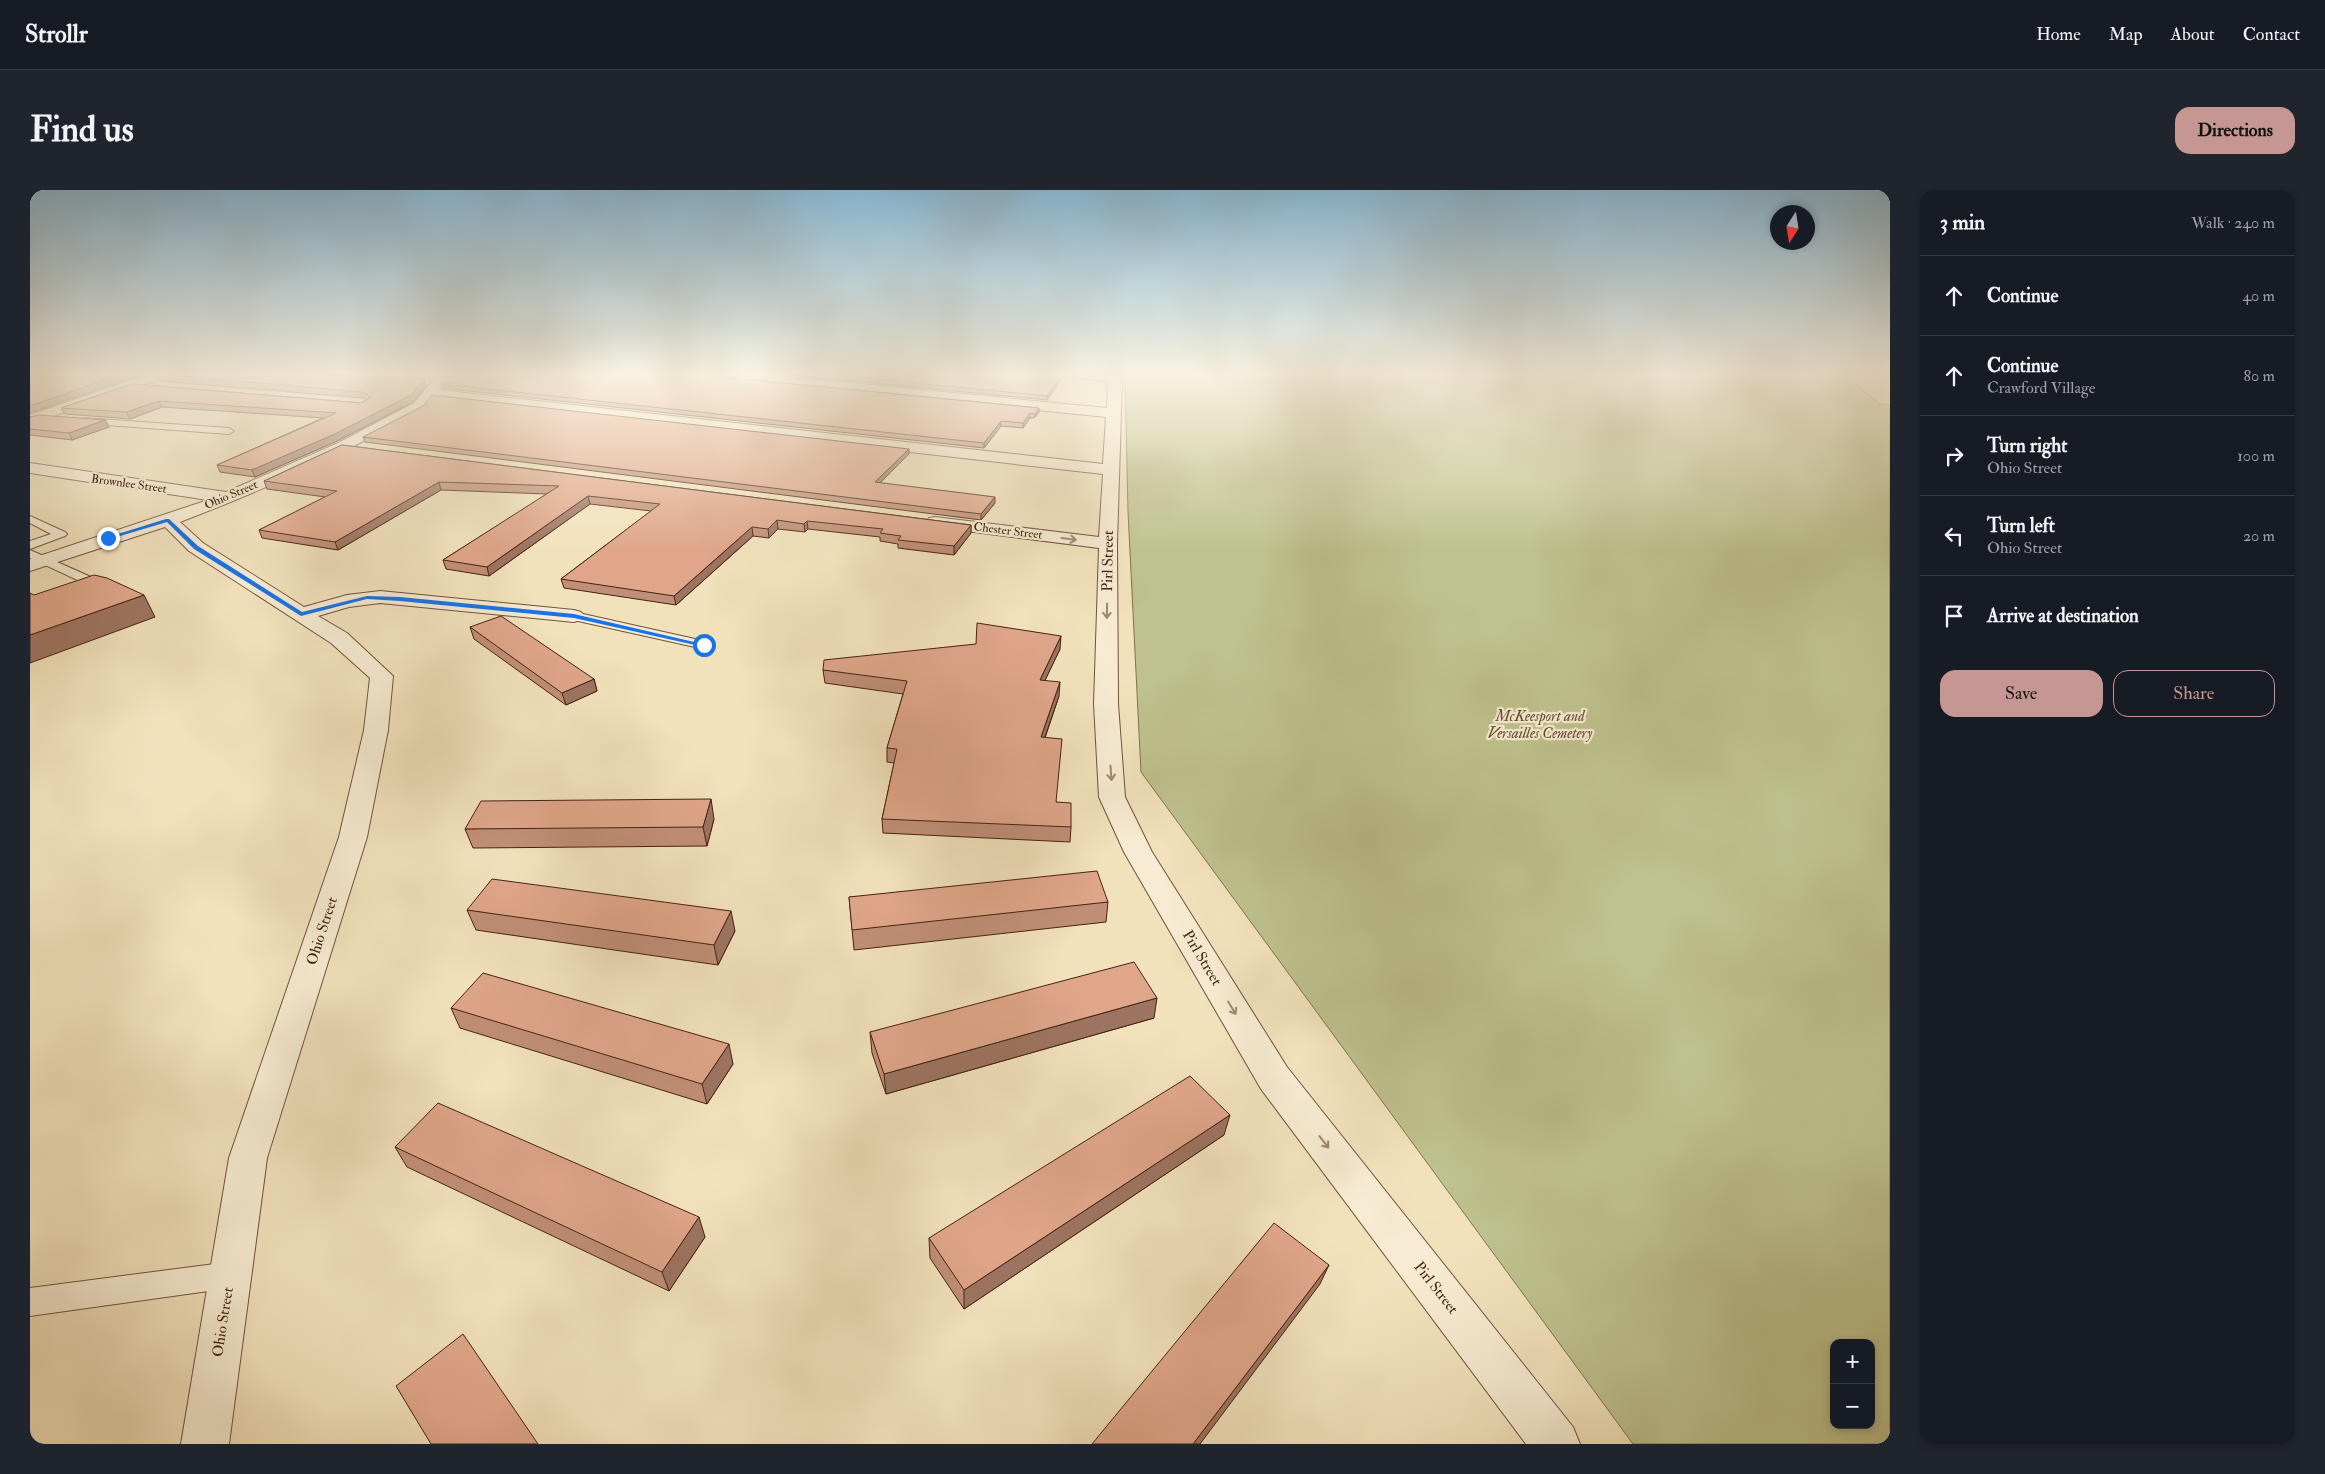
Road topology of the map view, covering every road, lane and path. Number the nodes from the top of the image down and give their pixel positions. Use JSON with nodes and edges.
{"nodes":[{"id":1,"x":369,"y":433,"type":"edge"},
{"id":2,"x":780,"y":433,"type":"edge"},
{"id":3,"x":1113,"y":433,"type":"edge"},
{"id":4,"x":343,"y":446,"type":"junction"},
{"id":5,"x":373,"y":449,"type":"edge"},
{"id":6,"x":30,"y":468,"type":"edge"},
{"id":7,"x":1112,"y":470,"type":"junction"},
{"id":8,"x":228,"y":498,"type":"junction"},
{"id":9,"x":30,"y":519,"type":"edge"},
{"id":10,"x":168,"y":520,"type":"junction"},
{"id":11,"x":922,"y":520,"type":"edge"},
{"id":12,"x":1108,"y":544,"type":"junction"},
{"id":13,"x":30,"y":545,"type":"edge"},
{"id":14,"x":34,"y":560,"type":"edge"},
{"id":15,"x":117,"y":594,"type":"edge"},
{"id":16,"x":301,"y":614,"type":"junction"},
{"id":17,"x":574,"y":616,"type":"joint"},
{"id":18,"x":704,"y":645,"type":"dead end"},
{"id":19,"x":230,"y":1275,"type":"junction"},
{"id":20,"x":30,"y":1302,"type":"edge"},
{"id":21,"x":205,"y":1444,"type":"edge"},
{"id":22,"x":1556,"y":1444,"type":"edge"}],
"edges":[{"from":1,"to":4,"type":"street","name":"Ohio Street"},
{"from":2,"to":7,"type":"street"},
{"from":3,"to":7,"type":"street","name":"Pirl Street"},
{"from":4,"to":5,"type":"street"},
{"from":4,"to":8,"type":"street","name":"Ohio Street"},
{"from":6,"to":8,"type":"street","name":"Brownlee Street"},
{"from":7,"to":12,"type":"street","name":"Pirl Street"},
{"from":8,"to":10,"type":"street","name":"Ohio Street"},
{"from":9,"to":13,"type":"lane"},
{"from":10,"to":14,"type":"street","name":"Ohio Street"},
{"from":10,"to":16,"type":"street","name":"Ohio Street"},
{"from":11,"to":12,"type":"street","name":"Chester Street","one_way":true},
{"from":12,"to":22,"type":"street","name":"Pirl Street","one_way":true},
{"from":14,"to":15,"type":"lane"},
{"from":16,"to":17,"type":"street"},
{"from":16,"to":19,"type":"street","name":"Ohio Street"},
{"from":17,"to":18,"type":"lane"},
{"from":19,"to":20,"type":"lane"},
{"from":19,"to":21,"type":"street","name":"Ohio Street"}]}
